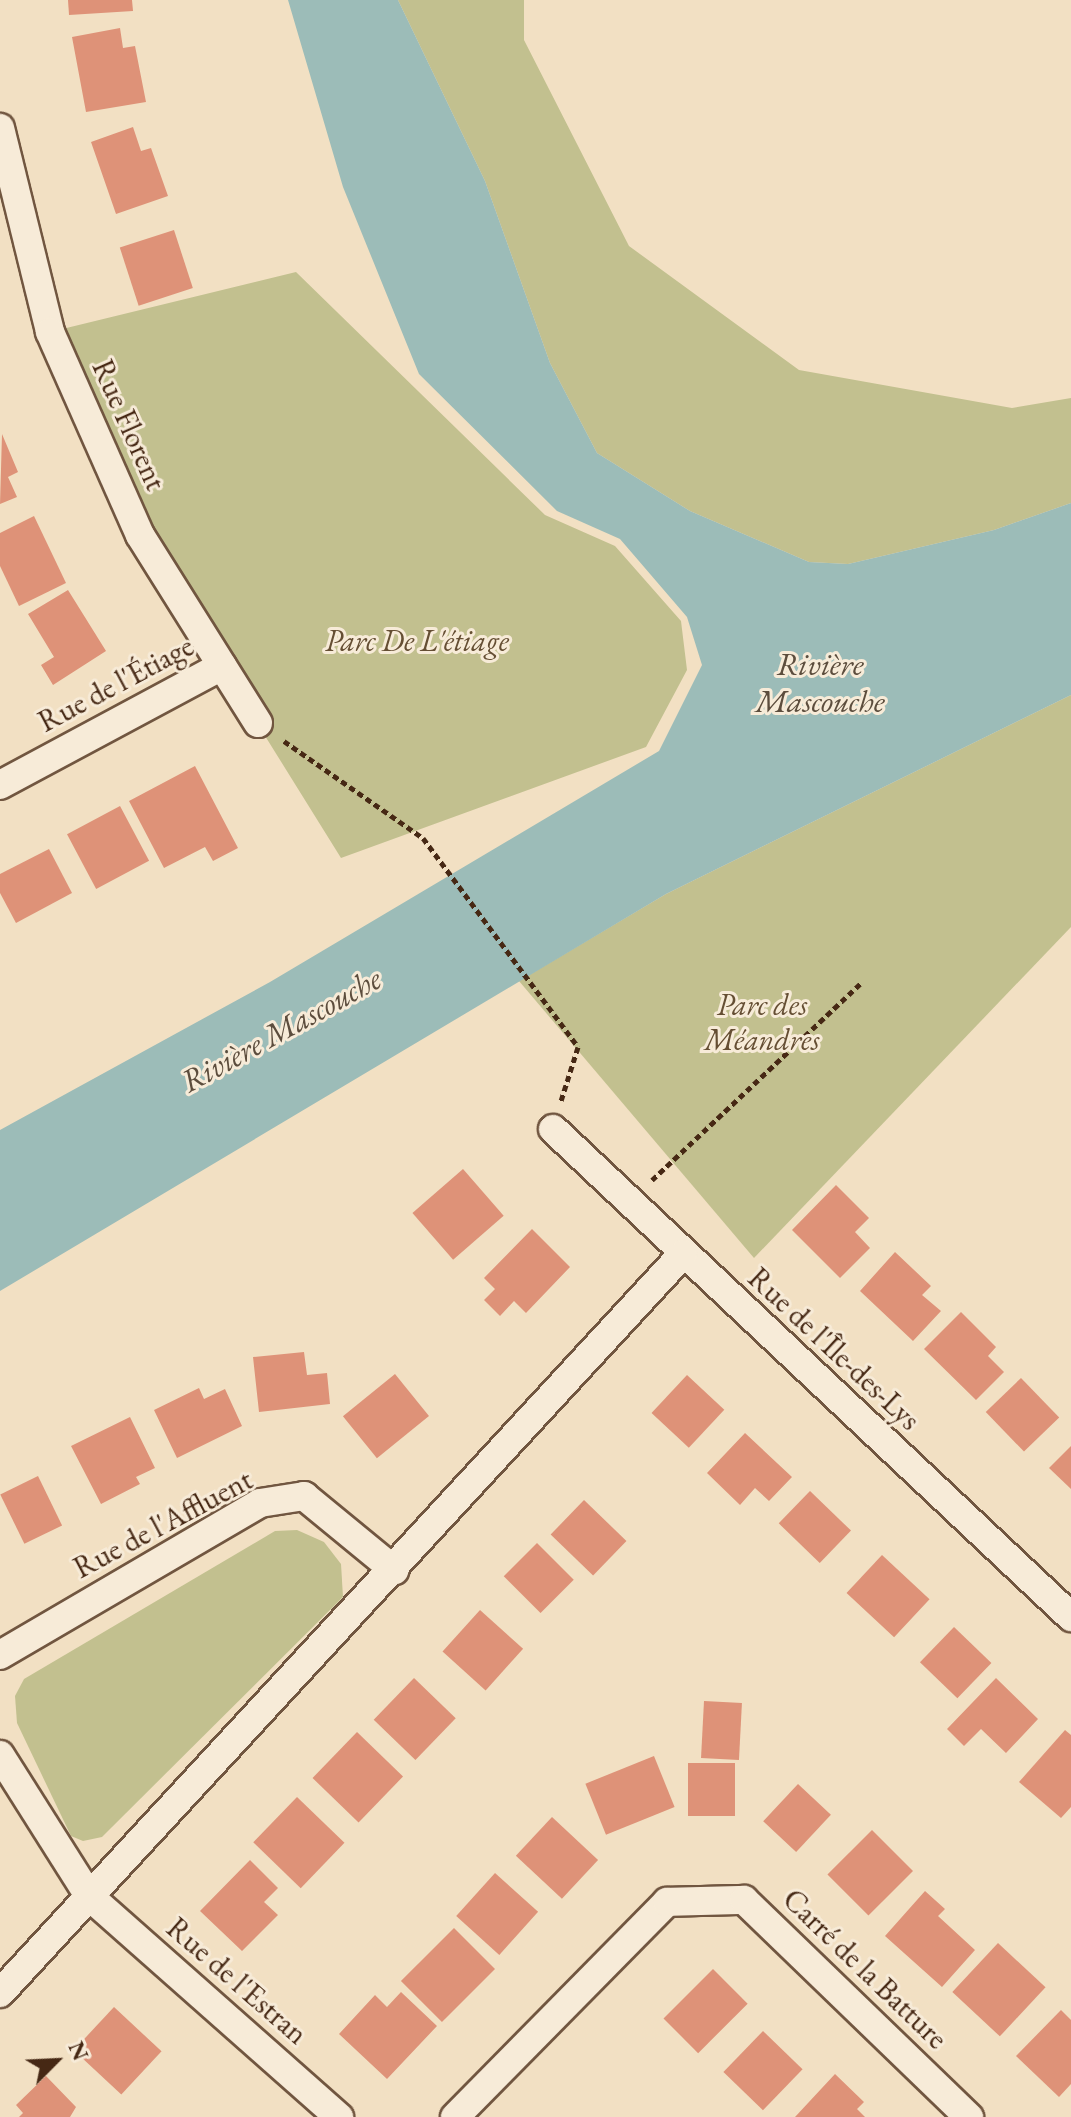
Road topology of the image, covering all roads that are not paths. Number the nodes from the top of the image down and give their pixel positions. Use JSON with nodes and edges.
{"nodes":[{"id":1,"x":0,"y":128,"type":"edge"},
{"id":2,"x":222,"y":666,"type":"junction"},
{"id":3,"x":258,"y":723,"type":"road end"},
{"id":4,"x":0,"y":785,"type":"edge"},
{"id":5,"x":553,"y":1129,"type":"road end"},
{"id":6,"x":683,"y":1254,"type":"junction"},
{"id":7,"x":394,"y":1570,"type":"junction"},
{"id":8,"x":1071,"y":1617,"type":"edge"},
{"id":9,"x":0,"y":1655,"type":"edge"},
{"id":10,"x":0,"y":1755,"type":"edge"},
{"id":11,"x":89,"y":1896,"type":"junction"},
{"id":12,"x":0,"y":1993,"type":"edge"},
{"id":13,"x":339,"y":2117,"type":"edge"},
{"id":14,"x":455,"y":2117,"type":"edge"},
{"id":15,"x":969,"y":2117,"type":"edge"}],
"edges":[{"from":1,"to":2,"type":"street","name":"Rue Florent"},
{"from":2,"to":3,"type":"street","name":"Rue Florent"},
{"from":2,"to":4,"type":"street","name":"Rue de l'Étiage"},
{"from":5,"to":6,"type":"street","name":"Rue de l'Île-des-Lys"},
{"from":6,"to":7,"type":"street"},
{"from":6,"to":8,"type":"street","name":"Rue de l'Île-des-Lys"},
{"from":7,"to":9,"type":"street","name":"Rue de l'Affluent"},
{"from":7,"to":11,"type":"street"},
{"from":10,"to":11,"type":"street"},
{"from":11,"to":12,"type":"street"},
{"from":11,"to":13,"type":"street","name":"Rue de l'Estran"},
{"from":14,"to":15,"type":"street","name":"Carré de la Batture"}]}
